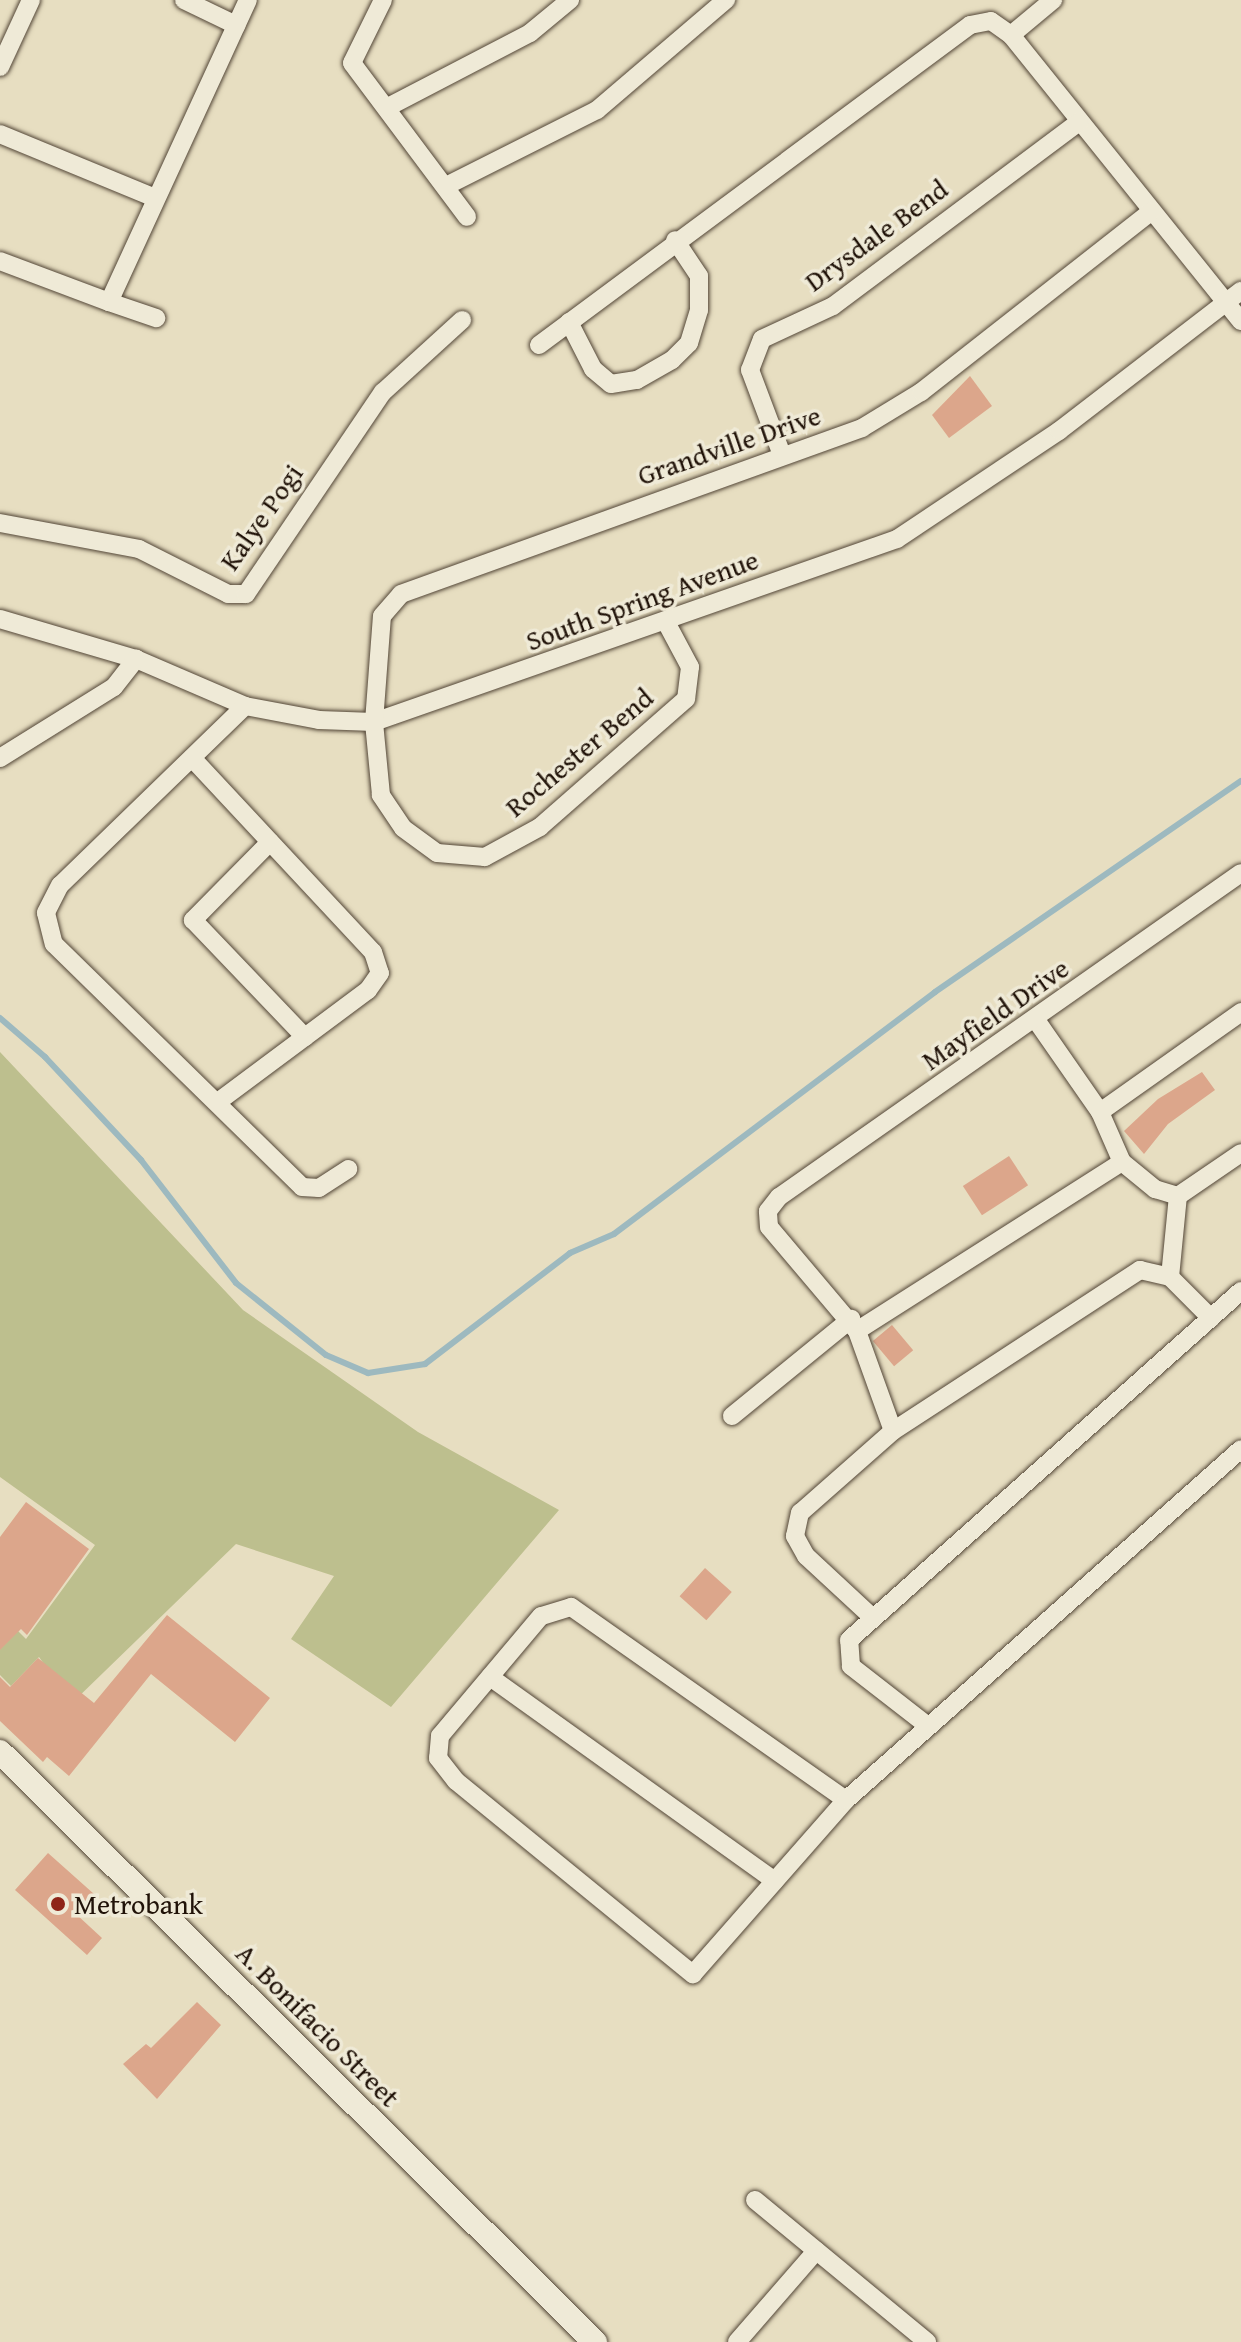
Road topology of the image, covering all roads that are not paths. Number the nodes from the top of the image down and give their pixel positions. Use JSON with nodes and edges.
{"nodes":[{"id":1,"x":31,"y":0,"type":"edge"},
{"id":2,"x":184,"y":0,"type":"edge"},
{"id":3,"x":248,"y":0,"type":"edge"},
{"id":4,"x":383,"y":0,"type":"edge"},
{"id":5,"x":570,"y":0,"type":"edge"},
{"id":6,"x":726,"y":0,"type":"edge"},
{"id":7,"x":1053,"y":0,"type":"edge"},
{"id":8,"x":236,"y":25,"type":"junction"},
{"id":9,"x":1011,"y":35,"type":"junction"},
{"id":10,"x":0,"y":67,"type":"edge"},
{"id":11,"x":388,"y":107,"type":"junction"},
{"id":12,"x":1079,"y":122,"type":"junction"},
{"id":13,"x":0,"y":134,"type":"edge"},
{"id":14,"x":446,"y":186,"type":"junction"},
{"id":15,"x":153,"y":197,"type":"junction"},
{"id":16,"x":1152,"y":211,"type":"junction"},
{"id":17,"x":467,"y":217,"type":"dead end"},
{"id":18,"x":675,"y":240,"type":"junction"},
{"id":19,"x":0,"y":261,"type":"edge"},
{"id":20,"x":1241,"y":291,"type":"edge"},
{"id":21,"x":109,"y":302,"type":"junction"},
{"id":22,"x":1226,"y":304,"type":"junction"},
{"id":23,"x":156,"y":318,"type":"dead end"},
{"id":24,"x":462,"y":320,"type":"dead end"},
{"id":25,"x":1241,"y":321,"type":"edge"},
{"id":26,"x":569,"y":322,"type":"junction"},
{"id":27,"x":539,"y":345,"type":"dead end"},
{"id":28,"x":782,"y":455,"type":"junction"},
{"id":29,"x":0,"y":523,"type":"edge"},
{"id":30,"x":0,"y":619,"type":"edge"},
{"id":31,"x":666,"y":622,"type":"junction"},
{"id":32,"x":136,"y":659,"type":"junction"},
{"id":33,"x":245,"y":706,"type":"junction"},
{"id":34,"x":374,"y":722,"type":"junction"},
{"id":35,"x":0,"y":758,"type":"edge"},
{"id":36,"x":192,"y":758,"type":"junction"},
{"id":37,"x":270,"y":842,"type":"junction"},
{"id":38,"x":1241,"y":873,"type":"edge"},
{"id":39,"x":1241,"y":1012,"type":"edge"},
{"id":40,"x":1036,"y":1020,"type":"junction"},
{"id":41,"x":305,"y":1037,"type":"junction"},
{"id":42,"x":219,"y":1101,"type":"junction"},
{"id":43,"x":1100,"y":1112,"type":"junction"},
{"id":44,"x":1241,"y":1153,"type":"edge"},
{"id":45,"x":1122,"y":1162,"type":"junction"},
{"id":46,"x":348,"y":1169,"type":"dead end"},
{"id":47,"x":1178,"y":1196,"type":"junction"},
{"id":48,"x":1170,"y":1277,"type":"junction"},
{"id":49,"x":1241,"y":1291,"type":"edge"},
{"id":50,"x":1211,"y":1318,"type":"junction"},
{"id":51,"x":854,"y":1325,"type":"junction"},
{"id":52,"x":732,"y":1416,"type":"dead end"},
{"id":53,"x":893,"y":1431,"type":"junction"},
{"id":54,"x":1241,"y":1449,"type":"edge"},
{"id":55,"x":873,"y":1618,"type":"junction"},
{"id":56,"x":490,"y":1677,"type":"junction"},
{"id":57,"x":928,"y":1726,"type":"junction"},
{"id":58,"x":0,"y":1752,"type":"edge"},
{"id":59,"x":846,"y":1800,"type":"junction"},
{"id":60,"x":775,"y":1881,"type":"junction"},
{"id":61,"x":755,"y":2200,"type":"dead end"},
{"id":62,"x":816,"y":2251,"type":"junction"},
{"id":63,"x":595,"y":2342,"type":"edge"},
{"id":64,"x":737,"y":2342,"type":"edge"},
{"id":65,"x":927,"y":2342,"type":"edge"}],
"edges":[{"from":1,"to":10,"type":"street"},
{"from":2,"to":8,"type":"street"},
{"from":3,"to":8,"type":"street"},
{"from":4,"to":11,"type":"street"},
{"from":5,"to":11,"type":"street"},
{"from":6,"to":14,"type":"street"},
{"from":7,"to":9,"type":"street"},
{"from":8,"to":15,"type":"street"},
{"from":9,"to":12,"type":"street"},
{"from":9,"to":18,"type":"street"},
{"from":11,"to":14,"type":"street"},
{"from":12,"to":16,"type":"street"},
{"from":12,"to":28,"type":"street","name":"Drysdale Bend"},
{"from":13,"to":15,"type":"street"},
{"from":14,"to":17,"type":"street"},
{"from":15,"to":21,"type":"street"},
{"from":16,"to":22,"type":"street"},
{"from":16,"to":28,"type":"street","name":"Grandville Drive"},
{"from":18,"to":26,"type":"street"},
{"from":18,"to":26,"type":"street"},
{"from":19,"to":21,"type":"street"},
{"from":20,"to":22,"type":"street","name":"South Spring Avenue"},
{"from":21,"to":23,"type":"street"},
{"from":22,"to":25,"type":"street"},
{"from":22,"to":31,"type":"street","name":"South Spring Avenue"},
{"from":24,"to":29,"type":"street","name":"Kalye Pogi"},
{"from":26,"to":27,"type":"street"},
{"from":28,"to":34,"type":"street","name":"Grandville Drive"},
{"from":30,"to":32,"type":"street","name":"South Spring Avenue"},
{"from":31,"to":34,"type":"street","name":"South Spring Avenue"},
{"from":31,"to":34,"type":"street","name":"Rochester Bend"},
{"from":32,"to":33,"type":"street","name":"South Spring Avenue"},
{"from":32,"to":35,"type":"street"},
{"from":33,"to":34,"type":"street","name":"South Spring Avenue"},
{"from":33,"to":36,"type":"street"},
{"from":36,"to":37,"type":"street"},
{"from":36,"to":42,"type":"street"},
{"from":37,"to":41,"type":"street"},
{"from":37,"to":41,"type":"street"},
{"from":38,"to":40,"type":"street","name":"Mayfield Drive"},
{"from":39,"to":43,"type":"street"},
{"from":40,"to":43,"type":"street"},
{"from":40,"to":51,"type":"street","name":"Mayfield Drive"},
{"from":41,"to":42,"type":"street"},
{"from":42,"to":46,"type":"street"},
{"from":43,"to":45,"type":"street"},
{"from":44,"to":47,"type":"street"},
{"from":45,"to":47,"type":"street"},
{"from":45,"to":51,"type":"street"},
{"from":47,"to":48,"type":"street"},
{"from":48,"to":50,"type":"street"},
{"from":48,"to":53,"type":"street"},
{"from":49,"to":50,"type":"street"},
{"from":50,"to":55,"type":"street"},
{"from":51,"to":52,"type":"street"},
{"from":51,"to":53,"type":"street"},
{"from":53,"to":55,"type":"street"},
{"from":54,"to":57,"type":"street"},
{"from":55,"to":57,"type":"street"},
{"from":56,"to":59,"type":"street"},
{"from":56,"to":60,"type":"street"},
{"from":56,"to":60,"type":"street"},
{"from":57,"to":59,"type":"street"},
{"from":58,"to":63,"type":"main road","name":"A. Bonifacio Street"},
{"from":59,"to":60,"type":"street"},
{"from":61,"to":62,"type":"street"},
{"from":62,"to":64,"type":"street"},
{"from":62,"to":65,"type":"street"}]}
